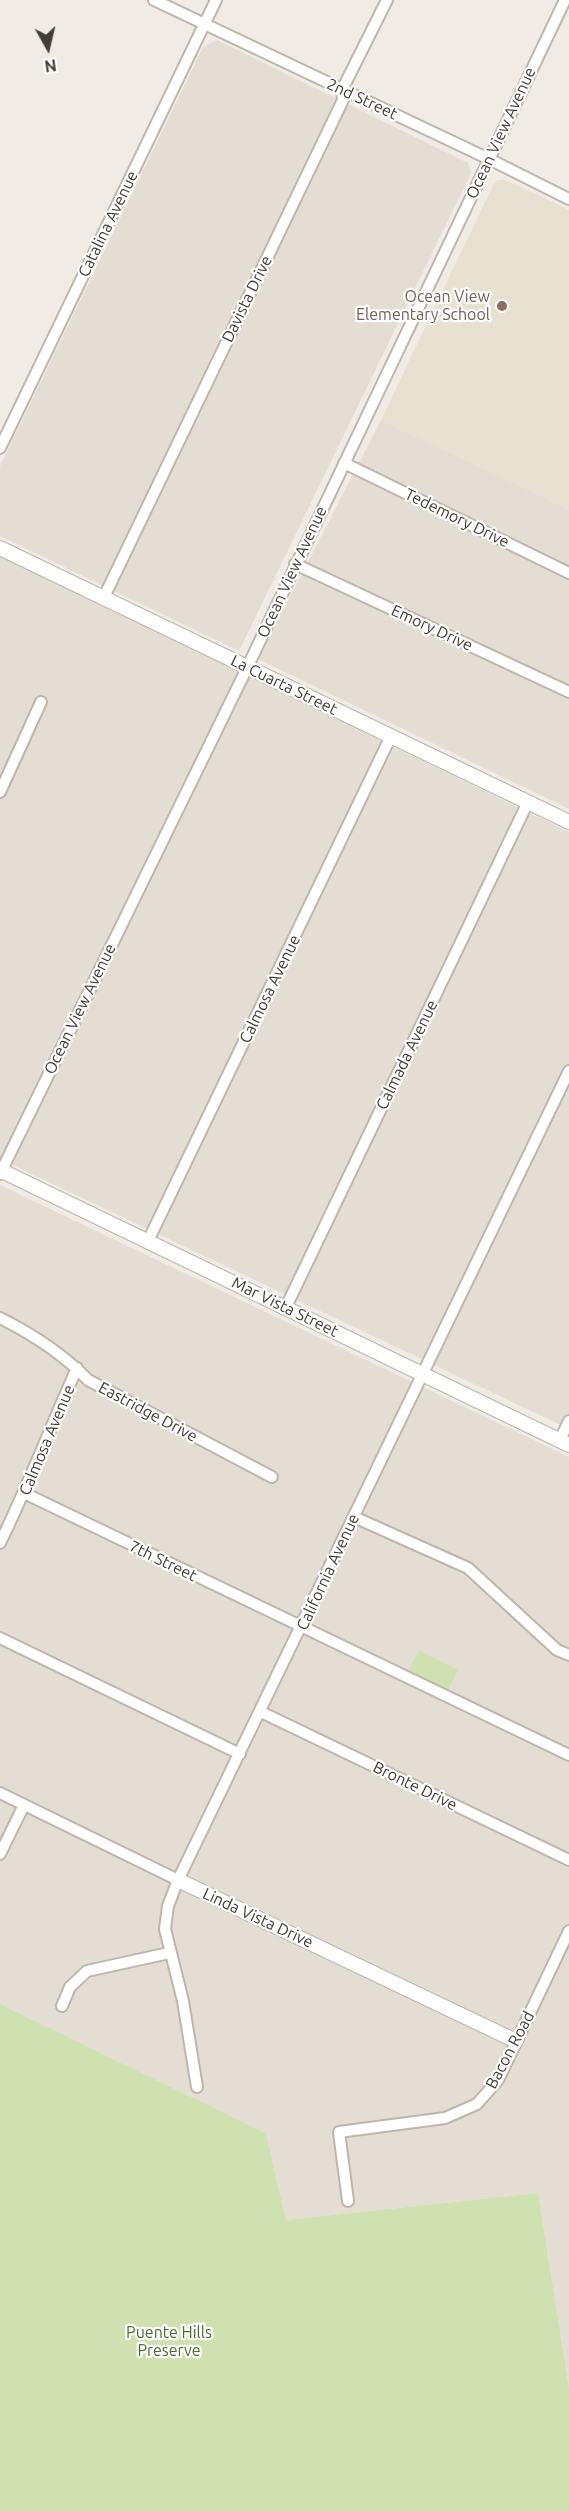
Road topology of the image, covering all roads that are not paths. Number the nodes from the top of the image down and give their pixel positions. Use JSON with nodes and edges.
{"nodes":[{"id":1,"x":154,"y":0,"type":"edge"},
{"id":2,"x":216,"y":0,"type":"edge"},
{"id":3,"x":387,"y":0,"type":"edge"},
{"id":4,"x":565,"y":0,"type":"edge"},
{"id":5,"x":204,"y":24,"type":"junction"},
{"id":6,"x":342,"y":90,"type":"junction"},
{"id":7,"x":489,"y":159,"type":"junction"},
{"id":8,"x":569,"y":199,"type":"edge"},
{"id":9,"x":0,"y":448,"type":"edge"},
{"id":10,"x":344,"y":463,"type":"junction"},
{"id":11,"x":0,"y":548,"type":"edge"},
{"id":12,"x":295,"y":564,"type":"junction"},
{"id":13,"x":569,"y":573,"type":"edge"},
{"id":14,"x":104,"y":597,"type":"junction"},
{"id":15,"x":247,"y":668,"type":"junction"},
{"id":16,"x":569,"y":692,"type":"edge"},
{"id":17,"x":40,"y":702,"type":"dead end"},
{"id":18,"x":391,"y":736,"type":"junction"},
{"id":19,"x":0,"y":792,"type":"edge"},
{"id":20,"x":528,"y":802,"type":"junction"},
{"id":21,"x":569,"y":822,"type":"edge"},
{"id":22,"x":569,"y":1071,"type":"edge"},
{"id":23,"x":1,"y":1172,"type":"edge"},
{"id":24,"x":148,"y":1241,"type":"junction"},
{"id":25,"x":286,"y":1307,"type":"junction"},
{"id":26,"x":0,"y":1318,"type":"edge"},
{"id":27,"x":77,"y":1368,"type":"junction"},
{"id":28,"x":424,"y":1374,"type":"junction"},
{"id":29,"x":569,"y":1421,"type":"edge"},
{"id":30,"x":564,"y":1442,"type":"edge"},
{"id":31,"x":272,"y":1478,"type":"dead end"},
{"id":32,"x":24,"y":1493,"type":"junction"},
{"id":33,"x":354,"y":1517,"type":"junction"},
{"id":34,"x":0,"y":1543,"type":"edge"},
{"id":35,"x":301,"y":1628,"type":"junction"},
{"id":36,"x":0,"y":1638,"type":"edge"},
{"id":37,"x":569,"y":1655,"type":"edge"},
{"id":38,"x":261,"y":1712,"type":"junction"},
{"id":39,"x":240,"y":1754,"type":"junction"},
{"id":40,"x":569,"y":1755,"type":"edge"},
{"id":41,"x":0,"y":1793,"type":"edge"},
{"id":42,"x":24,"y":1805,"type":"junction"},
{"id":43,"x":0,"y":1854,"type":"edge"},
{"id":44,"x":569,"y":1860,"type":"edge"},
{"id":45,"x":178,"y":1880,"type":"junction"},
{"id":46,"x":569,"y":1931,"type":"edge"},
{"id":47,"x":169,"y":1953,"type":"junction"},
{"id":48,"x":62,"y":2006,"type":"dead end"},
{"id":49,"x":516,"y":2041,"type":"junction"},
{"id":50,"x":197,"y":2087,"type":"dead end"},
{"id":51,"x":348,"y":2201,"type":"dead end"}],
"edges":[{"from":1,"to":5,"type":"street","name":"2nd Street"},
{"from":2,"to":5,"type":"street","name":"Catalina Avenue"},
{"from":3,"to":6,"type":"street","name":"Davista Drive"},
{"from":4,"to":7,"type":"street","name":"Ocean View Avenue"},
{"from":5,"to":6,"type":"street","name":"2nd Street"},
{"from":5,"to":9,"type":"street","name":"Catalina Avenue"},
{"from":6,"to":7,"type":"street","name":"2nd Street"},
{"from":6,"to":14,"type":"street","name":"Davista Drive"},
{"from":7,"to":8,"type":"street","name":"2nd Street"},
{"from":7,"to":10,"type":"street","name":"Ocean View Avenue"},
{"from":10,"to":12,"type":"street","name":"Ocean View Avenue"},
{"from":10,"to":13,"type":"street","name":"Tedemory Drive"},
{"from":11,"to":14,"type":"street","name":"La Cuarta Street"},
{"from":12,"to":15,"type":"street","name":"Ocean View Avenue"},
{"from":12,"to":16,"type":"street","name":"Emory Drive"},
{"from":14,"to":15,"type":"street","name":"La Cuarta Street"},
{"from":15,"to":18,"type":"street","name":"La Cuarta Street"},
{"from":15,"to":23,"type":"street","name":"Ocean View Avenue"},
{"from":17,"to":19,"type":"street"},
{"from":18,"to":20,"type":"street","name":"La Cuarta Street"},
{"from":18,"to":24,"type":"street","name":"Calmosa Avenue"},
{"from":20,"to":21,"type":"street","name":"La Cuarta Street"},
{"from":20,"to":25,"type":"street","name":"Calmada Avenue"},
{"from":22,"to":28,"type":"street","name":"California Avenue"},
{"from":23,"to":24,"type":"street","name":"Mar Vista Street"},
{"from":24,"to":25,"type":"street","name":"Mar Vista Street"},
{"from":25,"to":28,"type":"street","name":"Mar Vista Street"},
{"from":26,"to":27,"type":"street","name":"Eastridge Drive"},
{"from":27,"to":31,"type":"street","name":"Eastridge Drive"},
{"from":27,"to":32,"type":"street","name":"Calmosa Avenue"},
{"from":28,"to":30,"type":"street","name":"Mar Vista Street"},
{"from":28,"to":33,"type":"street","name":"California Avenue"},
{"from":29,"to":30,"type":"street"},
{"from":32,"to":34,"type":"street","name":"Calmosa Avenue"},
{"from":32,"to":35,"type":"street","name":"7th Street"},
{"from":33,"to":35,"type":"street","name":"California Avenue"},
{"from":33,"to":37,"type":"street"},
{"from":35,"to":38,"type":"street","name":"California Avenue"},
{"from":35,"to":40,"type":"street","name":"7th Street"},
{"from":36,"to":39,"type":"street"},
{"from":38,"to":39,"type":"street","name":"California Avenue"},
{"from":38,"to":44,"type":"street","name":"Bronte Drive"},
{"from":39,"to":45,"type":"street","name":"California Avenue"},
{"from":41,"to":42,"type":"street","name":"Linda Vista Drive"},
{"from":42,"to":43,"type":"street"},
{"from":42,"to":45,"type":"street","name":"Linda Vista Drive"},
{"from":45,"to":47,"type":"street","name":"California Avenue"},
{"from":45,"to":49,"type":"street","name":"Linda Vista Drive"},
{"from":46,"to":49,"type":"street","name":"Bacon Road"},
{"from":47,"to":48,"type":"street"},
{"from":47,"to":50,"type":"street","name":"California Avenue"},
{"from":49,"to":51,"type":"street","name":"Bacon Road"}]}
